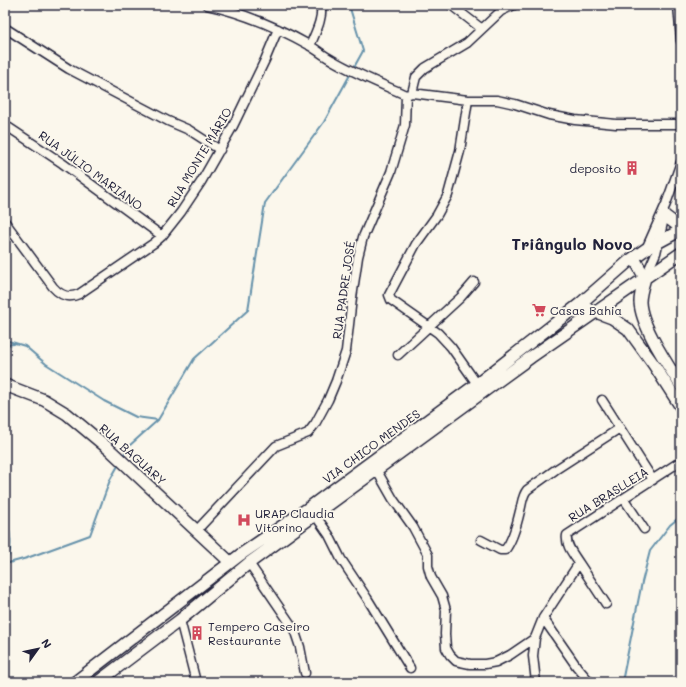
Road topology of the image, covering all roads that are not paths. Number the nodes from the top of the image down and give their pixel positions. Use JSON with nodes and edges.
{"nodes":[{"id":1,"x":207,"y":5,"type":"edge"},
{"id":2,"x":321,"y":5,"type":"edge"},
{"id":3,"x":451,"y":5,"type":"edge"},
{"id":4,"x":514,"y":5,"type":"edge"},
{"id":5,"x":678,"y":5,"type":"edge"},
{"id":6,"x":5,"y":28,"type":"edge"},
{"id":7,"x":278,"y":29,"type":"junction"},
{"id":8,"x":482,"y":29,"type":"junction"},
{"id":9,"x":680,"y":32,"type":"edge"},
{"id":10,"x":681,"y":41,"type":"edge"},
{"id":11,"x":310,"y":46,"type":"junction"},
{"id":12,"x":409,"y":94,"type":"junction"},
{"id":13,"x":468,"y":100,"type":"junction"},
{"id":14,"x":681,"y":124,"type":"edge"},
{"id":15,"x":5,"y":125,"type":"edge"},
{"id":16,"x":220,"y":150,"type":"junction"},
{"id":17,"x":681,"y":162,"type":"edge"},
{"id":18,"x":666,"y":204,"type":"junction"},
{"id":19,"x":665,"y":216,"type":"junction"},
{"id":20,"x":5,"y":222,"type":"edge"},
{"id":21,"x":681,"y":229,"type":"edge"},
{"id":22,"x":162,"y":236,"type":"junction"},
{"id":23,"x":659,"y":242,"type":"junction"},
{"id":24,"x":646,"y":249,"type":"junction"},
{"id":25,"x":681,"y":253,"type":"edge"},
{"id":26,"x":634,"y":258,"type":"junction"},
{"id":27,"x":645,"y":278,"type":"junction"},
{"id":28,"x":474,"y":282,"type":"dead end"},
{"id":29,"x":581,"y":303,"type":"junction"},
{"id":30,"x":595,"y":312,"type":"junction"},
{"id":31,"x":429,"y":326,"type":"junction"},
{"id":32,"x":398,"y":354,"type":"dead end"},
{"id":33,"x":680,"y":380,"type":"edge"},
{"id":34,"x":477,"y":384,"type":"junction"},
{"id":35,"x":5,"y":385,"type":"edge"},
{"id":36,"x":602,"y":400,"type":"dead end"},
{"id":37,"x":681,"y":407,"type":"edge"},
{"id":38,"x":620,"y":428,"type":"junction"},
{"id":39,"x":681,"y":461,"type":"edge"},
{"id":40,"x":377,"y":471,"type":"junction"},
{"id":41,"x":653,"y":480,"type":"junction"},
{"id":42,"x":624,"y":499,"type":"junction"},
{"id":43,"x":315,"y":515,"type":"junction"},
{"id":44,"x":644,"y":529,"type":"dead end"},
{"id":45,"x":197,"y":530,"type":"junction"},
{"id":46,"x":480,"y":540,"type":"dead end"},
{"id":47,"x":230,"y":562,"type":"junction"},
{"id":48,"x":249,"y":563,"type":"junction"},
{"id":49,"x":579,"y":563,"type":"junction"},
{"id":50,"x":606,"y":604,"type":"dead end"},
{"id":51,"x":544,"y":618,"type":"junction"},
{"id":52,"x":180,"y":620,"type":"junction"},
{"id":53,"x":535,"y":638,"type":"junction"},
{"id":54,"x":410,"y":668,"type":"dead end"},
{"id":55,"x":305,"y":673,"type":"dead end"},
{"id":56,"x":75,"y":682,"type":"edge"},
{"id":57,"x":98,"y":682,"type":"edge"},
{"id":58,"x":196,"y":682,"type":"edge"},
{"id":59,"x":536,"y":682,"type":"edge"},
{"id":60,"x":590,"y":682,"type":"edge"}],
"edges":[{"from":1,"to":7,"type":"street"},
{"from":2,"to":11,"type":"street"},
{"from":3,"to":8,"type":"street"},
{"from":4,"to":8,"type":"street","name":"RUA PADRE JOSÉ"},
{"from":5,"to":9,"type":"street"},
{"from":6,"to":16,"type":"street"},
{"from":7,"to":11,"type":"street"},
{"from":7,"to":16,"type":"street","name":"RUA MONTE MÁRIO"},
{"from":8,"to":12,"type":"street","name":"RUA PADRE JOSÉ"},
{"from":9,"to":10,"type":"street"},
{"from":11,"to":12,"type":"street"},
{"from":12,"to":13,"type":"street"},
{"from":12,"to":45,"type":"street","name":"RUA PADRE JOSÉ"},
{"from":13,"to":14,"type":"street"},
{"from":13,"to":31,"type":"street"},
{"from":15,"to":22,"type":"street","name":"RUA JÚLIO MARIANO"},
{"from":16,"to":22,"type":"street","name":"RUA MONTE MÁRIO"},
{"from":17,"to":18,"type":"street"},
{"from":18,"to":19,"type":"street"},
{"from":18,"to":24,"type":"street"},
{"from":19,"to":21,"type":"main road"},
{"from":19,"to":23,"type":"street"},
{"from":20,"to":22,"type":"street","name":"RUA MONTE MÁRIO"},
{"from":21,"to":23,"type":"main road","name":"VIA CHICO MENDES"},
{"from":23,"to":24,"type":"main road","name":"VIA CHICO MENDES"},
{"from":23,"to":27,"type":"street"},
{"from":24,"to":26,"type":"main road","name":"VIA CHICO MENDES"},
{"from":25,"to":27,"type":"main road","name":"VIA CHICO MENDES"},
{"from":26,"to":27,"type":"main road"},
{"from":26,"to":29,"type":"main road","name":"VIA CHICO MENDES"},
{"from":27,"to":30,"type":"main road","name":"VIA CHICO MENDES"},
{"from":27,"to":33,"type":"main road"},
{"from":28,"to":31,"type":"street"},
{"from":29,"to":30,"type":"main road"},
{"from":29,"to":34,"type":"main road","name":"VIA CHICO MENDES"},
{"from":30,"to":37,"type":"main road"},
{"from":30,"to":40,"type":"main road","name":"VIA CHICO MENDES"},
{"from":31,"to":32,"type":"street"},
{"from":31,"to":34,"type":"street"},
{"from":34,"to":47,"type":"main road","name":"VIA CHICO MENDES"},
{"from":35,"to":45,"type":"main road","name":"RUA BAGUARY"},
{"from":36,"to":38,"type":"street"},
{"from":38,"to":41,"type":"street"},
{"from":38,"to":46,"type":"street"},
{"from":39,"to":41,"type":"street","name":"RUA BRASLLEIA"},
{"from":40,"to":43,"type":"main road","name":"VIA CHICO MENDES"},
{"from":40,"to":53,"type":"street"},
{"from":41,"to":42,"type":"street","name":"RUA BRASLLEIA"},
{"from":42,"to":44,"type":"street"},
{"from":42,"to":49,"type":"street","name":"RUA BRASLLEIA"},
{"from":43,"to":48,"type":"main road","name":"VIA CHICO MENDES"},
{"from":43,"to":54,"type":"street"},
{"from":45,"to":47,"type":"main road","name":"RUA BAGUARY"},
{"from":47,"to":56,"type":"main road","name":"VIA CHICO MENDES"},
{"from":48,"to":52,"type":"main road","name":"VIA CHICO MENDES"},
{"from":48,"to":55,"type":"street"},
{"from":49,"to":50,"type":"street"},
{"from":49,"to":51,"type":"street"},
{"from":51,"to":53,"type":"street"},
{"from":51,"to":60,"type":"street"},
{"from":52,"to":57,"type":"main road","name":"VIA CHICO MENDES"},
{"from":52,"to":58,"type":"street"},
{"from":53,"to":59,"type":"street"}]}
